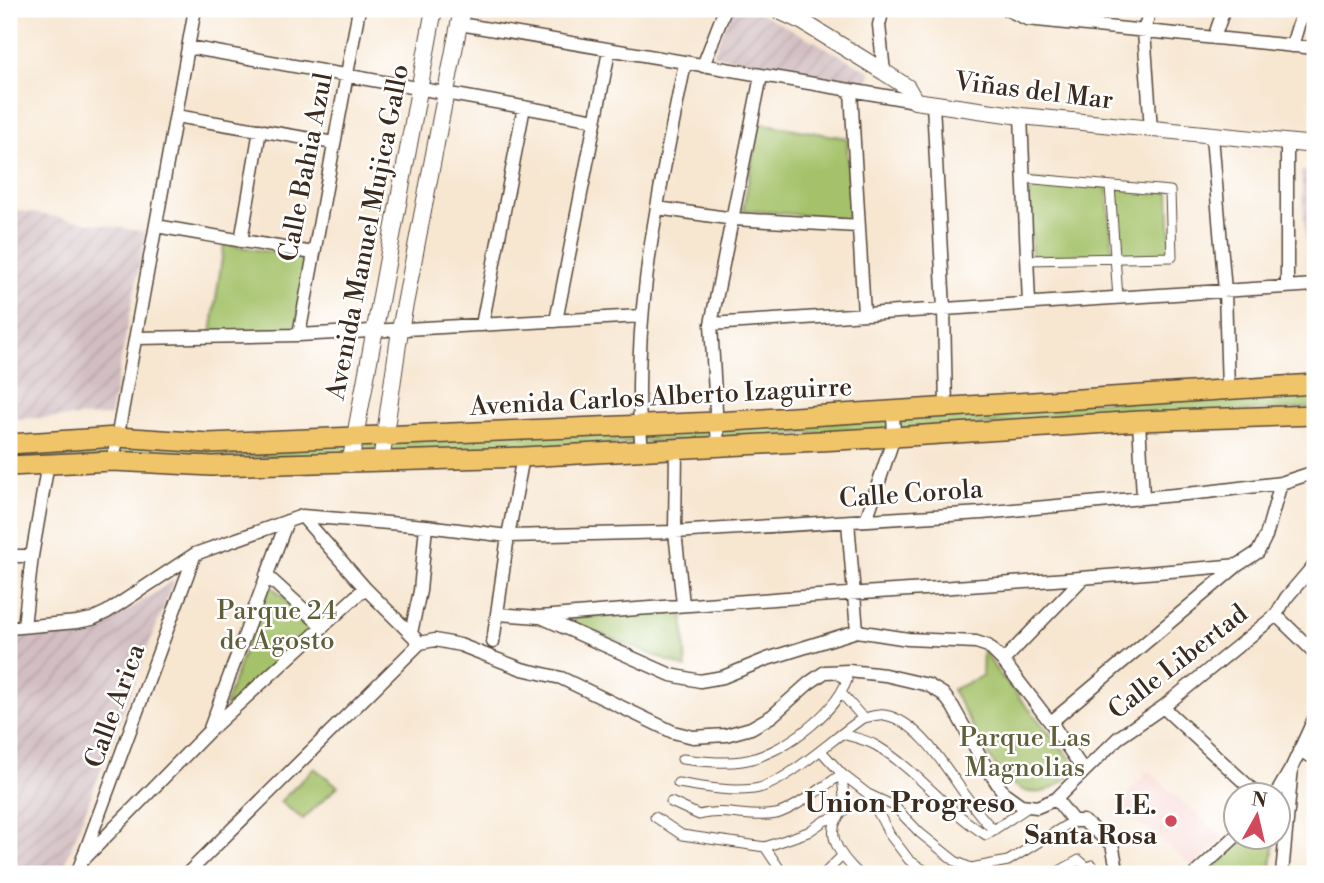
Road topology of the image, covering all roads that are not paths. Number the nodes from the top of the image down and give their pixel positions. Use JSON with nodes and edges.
{"nodes":[{"id":1,"x":195,"y":9,"type":"edge"},
{"id":2,"x":359,"y":9,"type":"edge"},
{"id":3,"x":435,"y":9,"type":"edge"},
{"id":4,"x":725,"y":9,"type":"edge"},
{"id":5,"x":775,"y":9,"type":"edge"},
{"id":6,"x":883,"y":9,"type":"edge"},
{"id":7,"x":1006,"y":9,"type":"edge"},
{"id":8,"x":1150,"y":9,"type":"edge"},
{"id":9,"x":1224,"y":9,"type":"edge"},
{"id":10,"x":1303,"y":9,"type":"edge"},
{"id":11,"x":461,"y":17,"type":"edge"},
{"id":12,"x":1144,"y":31,"type":"junction"},
{"id":13,"x":1214,"y":38,"type":"junction"},
{"id":14,"x":188,"y":47,"type":"junction"},
{"id":15,"x":1293,"y":47,"type":"junction"},
{"id":16,"x":1315,"y":48,"type":"edge"},
{"id":17,"x":609,"y":51,"type":"junction"},
{"id":18,"x":685,"y":63,"type":"junction"},
{"id":19,"x":703,"y":66,"type":"junction"},
{"id":20,"x":884,"y":72,"type":"junction"},
{"id":21,"x":346,"y":76,"type":"junction"},
{"id":22,"x":761,"y":76,"type":"junction"},
{"id":23,"x":420,"y":89,"type":"junction"},
{"id":24,"x":851,"y":91,"type":"junction"},
{"id":25,"x":447,"y":93,"type":"junction"},
{"id":26,"x":915,"y":101,"type":"junction"},
{"id":27,"x":933,"y":104,"type":"junction"},
{"id":28,"x":524,"y":107,"type":"junction"},
{"id":29,"x":176,"y":116,"type":"junction"},
{"id":30,"x":1021,"y":116,"type":"junction"},
{"id":31,"x":595,"y":120,"type":"junction"},
{"id":32,"x":260,"y":130,"type":"junction"},
{"id":33,"x":1152,"y":130,"type":"junction"},
{"id":34,"x":1212,"y":136,"type":"junction"},
{"id":35,"x":334,"y":143,"type":"junction"},
{"id":36,"x":1287,"y":144,"type":"junction"},
{"id":37,"x":1315,"y":145,"type":"edge"},
{"id":38,"x":1023,"y":178,"type":"junction"},
{"id":39,"x":1110,"y":186,"type":"junction"},
{"id":40,"x":657,"y":208,"type":"junction"},
{"id":41,"x":734,"y":219,"type":"junction"},
{"id":42,"x":156,"y":226,"type":"junction"},
{"id":43,"x":858,"y":226,"type":"junction"},
{"id":44,"x":241,"y":241,"type":"junction"},
{"id":45,"x":313,"y":253,"type":"junction"},
{"id":46,"x":1116,"y":258,"type":"junction"},
{"id":47,"x":1027,"y":260,"type":"junction"},
{"id":48,"x":1315,"y":285,"type":"edge"},
{"id":49,"x":1287,"y":287,"type":"junction"},
{"id":50,"x":1225,"y":291,"type":"junction"},
{"id":51,"x":1118,"y":298,"type":"junction"},
{"id":52,"x":1029,"y":303,"type":"junction"},
{"id":53,"x":944,"y":309,"type":"junction"},
{"id":54,"x":864,"y":314,"type":"junction"},
{"id":55,"x":641,"y":316,"type":"junction"},
{"id":56,"x":556,"y":321,"type":"junction"},
{"id":57,"x":711,"y":324,"type":"junction"},
{"id":58,"x":482,"y":325,"type":"junction"},
{"id":59,"x":400,"y":330,"type":"junction"},
{"id":60,"x":374,"y":331,"type":"junction"},
{"id":61,"x":299,"y":335,"type":"junction"},
{"id":62,"x":136,"y":338,"type":"junction"},
{"id":63,"x":1315,"y":384,"type":"edge"},
{"id":64,"x":1228,"y":390,"type":"junction"},
{"id":65,"x":946,"y":409,"type":"junction"},
{"id":66,"x":894,"y":412,"type":"junction"},
{"id":67,"x":1315,"y":415,"type":"edge"},
{"id":68,"x":1139,"y":421,"type":"junction"},
{"id":69,"x":716,"y":422,"type":"junction"},
{"id":70,"x":639,"y":426,"type":"junction"},
{"id":71,"x":385,"y":436,"type":"junction"},
{"id":72,"x":117,"y":437,"type":"junction"},
{"id":73,"x":894,"y":437,"type":"junction"},
{"id":74,"x":355,"y":438,"type":"junction"},
{"id":75,"x":9,"y":444,"type":"edge"},
{"id":76,"x":718,"y":446,"type":"junction"},
{"id":77,"x":676,"y":449,"type":"junction"},
{"id":78,"x":642,"y":451,"type":"junction"},
{"id":79,"x":523,"y":457,"type":"junction"},
{"id":80,"x":113,"y":461,"type":"junction"},
{"id":81,"x":381,"y":462,"type":"junction"},
{"id":82,"x":48,"y":463,"type":"junction"},
{"id":83,"x":350,"y":464,"type":"junction"},
{"id":84,"x":9,"y":466,"type":"edge"},
{"id":85,"x":1315,"y":471,"type":"edge"},
{"id":86,"x":1281,"y":483,"type":"junction"},
{"id":87,"x":1143,"y":497,"type":"junction"},
{"id":88,"x":302,"y":516,"type":"junction"},
{"id":89,"x":866,"y":520,"type":"junction"},
{"id":90,"x":287,"y":521,"type":"junction"},
{"id":91,"x":848,"y":522,"type":"junction"},
{"id":92,"x":426,"y":526,"type":"junction"},
{"id":93,"x":675,"y":532,"type":"junction"},
{"id":94,"x":508,"y":536,"type":"junction"},
{"id":95,"x":195,"y":554,"type":"junction"},
{"id":96,"x":9,"y":556,"type":"edge"},
{"id":97,"x":32,"y":556,"type":"junction"},
{"id":98,"x":1315,"y":564,"type":"edge"},
{"id":99,"x":1238,"y":565,"type":"junction"},
{"id":100,"x":266,"y":575,"type":"junction"},
{"id":101,"x":1081,"y":580,"type":"junction"},
{"id":102,"x":365,"y":588,"type":"junction"},
{"id":103,"x":853,"y":592,"type":"junction"},
{"id":104,"x":684,"y":604,"type":"junction"},
{"id":105,"x":498,"y":614,"type":"junction"},
{"id":106,"x":1276,"y":615,"type":"junction"},
{"id":107,"x":539,"y":617,"type":"junction"},
{"id":108,"x":24,"y":626,"type":"junction"},
{"id":109,"x":323,"y":627,"type":"junction"},
{"id":110,"x":9,"y":628,"type":"edge"},
{"id":111,"x":857,"y":631,"type":"junction"},
{"id":112,"x":416,"y":638,"type":"junction"},
{"id":113,"x":493,"y":642,"type":"dead end"},
{"id":114,"x":1315,"y":653,"type":"edge"},
{"id":115,"x":1003,"y":661,"type":"junction"},
{"id":116,"x":834,"y":672,"type":"junction"},
{"id":117,"x":842,"y":694,"type":"junction"},
{"id":118,"x":1163,"y":707,"type":"junction"},
{"id":119,"x":1315,"y":717,"type":"edge"},
{"id":120,"x":863,"y":718,"type":"junction"},
{"id":121,"x":1051,"y":722,"type":"junction"},
{"id":122,"x":209,"y":731,"type":"junction"},
{"id":123,"x":842,"y":733,"type":"junction"},
{"id":124,"x":821,"y":751,"type":"junction"},
{"id":125,"x":1299,"y":751,"type":"junction"},
{"id":126,"x":1315,"y":758,"type":"edge"},
{"id":127,"x":682,"y":760,"type":"dead end"},
{"id":128,"x":1293,"y":767,"type":"junction"},
{"id":129,"x":1084,"y":771,"type":"junction"},
{"id":130,"x":842,"y":774,"type":"junction"},
{"id":131,"x":1244,"y":782,"type":"edge"},
{"id":132,"x":1284,"y":782,"type":"edge"},
{"id":133,"x":678,"y":783,"type":"dead end"},
{"id":134,"x":868,"y":794,"type":"junction"},
{"id":135,"x":1056,"y":799,"type":"junction"},
{"id":136,"x":671,"y":802,"type":"dead end"},
{"id":137,"x":1030,"y":806,"type":"junction"},
{"id":138,"x":655,"y":817,"type":"dead end"},
{"id":139,"x":836,"y":817,"type":"junction"},
{"id":140,"x":97,"y":821,"type":"junction"},
{"id":141,"x":1073,"y":821,"type":"junction"},
{"id":142,"x":112,"y":830,"type":"junction"},
{"id":143,"x":994,"y":830,"type":"junction"},
{"id":144,"x":765,"y":847,"type":"junction"},
{"id":145,"x":1222,"y":850,"type":"edge"},
{"id":146,"x":842,"y":856,"type":"junction"},
{"id":147,"x":83,"y":860,"type":"junction"},
{"id":148,"x":77,"y":874,"type":"edge"},
{"id":149,"x":187,"y":874,"type":"edge"},
{"id":150,"x":783,"y":874,"type":"edge"},
{"id":151,"x":824,"y":874,"type":"edge"},
{"id":152,"x":859,"y":874,"type":"edge"},
{"id":153,"x":930,"y":874,"type":"edge"},
{"id":154,"x":1054,"y":874,"type":"edge"},
{"id":155,"x":1092,"y":874,"type":"edge"},
{"id":156,"x":1118,"y":874,"type":"edge"},
{"id":157,"x":1195,"y":874,"type":"edge"},
{"id":158,"x":1282,"y":874,"type":"edge"}],
"edges":[{"from":1,"to":14,"type":"street"},
{"from":2,"to":21,"type":"street","name":"Calle Bahia Azul"},
{"from":3,"to":23,"type":"street","name":"Avenida Manuel Mujica Gallo"},
{"from":4,"to":19,"type":"street"},
{"from":5,"to":20,"type":"street","name":"Viñas del Mar"},
{"from":6,"to":20,"type":"street"},
{"from":7,"to":12,"type":"street"},
{"from":8,"to":12,"type":"street"},
{"from":9,"to":13,"type":"street"},
{"from":10,"to":15,"type":"street"},
{"from":11,"to":17,"type":"street"},
{"from":11,"to":25,"type":"street","name":"Avenida Manuel Mujica Gallo"},
{"from":12,"to":13,"type":"street"},
{"from":12,"to":33,"type":"street"},
{"from":13,"to":15,"type":"street"},
{"from":14,"to":21,"type":"street"},
{"from":14,"to":29,"type":"street"},
{"from":15,"to":16,"type":"street"},
{"from":17,"to":18,"type":"street"},
{"from":17,"to":31,"type":"street"},
{"from":18,"to":19,"type":"street"},
{"from":18,"to":40,"type":"street"},
{"from":19,"to":22,"type":"street"},
{"from":20,"to":26,"type":"street","name":"Viñas del Mar"},
{"from":21,"to":23,"type":"street"},
{"from":21,"to":35,"type":"street","name":"Calle Bahia Azul"},
{"from":22,"to":24,"type":"street"},
{"from":22,"to":41,"type":"street"},
{"from":23,"to":25,"type":"street"},
{"from":23,"to":60,"type":"street","name":"Avenida Manuel Mujica Gallo"},
{"from":24,"to":26,"type":"street"},
{"from":24,"to":43,"type":"street"},
{"from":25,"to":28,"type":"street"},
{"from":25,"to":59,"type":"street","name":"Avenida Manuel Mujica Gallo"},
{"from":26,"to":27,"type":"street","name":"Viñas del Mar"},
{"from":27,"to":30,"type":"street","name":"Viñas del Mar"},
{"from":27,"to":53,"type":"street"},
{"from":28,"to":31,"type":"street"},
{"from":28,"to":58,"type":"street"},
{"from":29,"to":32,"type":"street"},
{"from":29,"to":42,"type":"street"},
{"from":30,"to":33,"type":"street","name":"Viñas del Mar"},
{"from":30,"to":38,"type":"street"},
{"from":31,"to":56,"type":"street"},
{"from":32,"to":35,"type":"street"},
{"from":32,"to":44,"type":"street"},
{"from":33,"to":34,"type":"street","name":"Viñas del Mar"},
{"from":34,"to":36,"type":"street","name":"Viñas del Mar"},
{"from":34,"to":50,"type":"street"},
{"from":35,"to":45,"type":"street","name":"Calle Bahia Azul"},
{"from":36,"to":37,"type":"street","name":"Viñas del Mar"},
{"from":36,"to":49,"type":"street"},
{"from":38,"to":39,"type":"street"},
{"from":38,"to":47,"type":"street"},
{"from":39,"to":46,"type":"street"},
{"from":39,"to":46,"type":"street"},
{"from":40,"to":41,"type":"street"},
{"from":40,"to":55,"type":"street"},
{"from":41,"to":43,"type":"street"},
{"from":41,"to":57,"type":"street"},
{"from":42,"to":44,"type":"street"},
{"from":42,"to":62,"type":"street"},
{"from":43,"to":54,"type":"street"},
{"from":44,"to":45,"type":"street"},
{"from":45,"to":61,"type":"street","name":"Calle Bahia Azul"},
{"from":46,"to":47,"type":"street"},
{"from":46,"to":51,"type":"street"},
{"from":47,"to":52,"type":"street"},
{"from":48,"to":49,"type":"street"},
{"from":49,"to":50,"type":"street"},
{"from":50,"to":51,"type":"street"},
{"from":50,"to":64,"type":"street"},
{"from":51,"to":52,"type":"street"},
{"from":52,"to":53,"type":"street"},
{"from":53,"to":54,"type":"street"},
{"from":53,"to":65,"type":"street"},
{"from":54,"to":57,"type":"street"},
{"from":55,"to":56,"type":"street"},
{"from":55,"to":70,"type":"street"},
{"from":56,"to":58,"type":"street"},
{"from":57,"to":69,"type":"street"},
{"from":58,"to":59,"type":"street"},
{"from":59,"to":60,"type":"street"},
{"from":59,"to":71,"type":"street","name":"Avenida Manuel Mujica Gallo"},
{"from":60,"to":61,"type":"street"},
{"from":60,"to":74,"type":"street","name":"Avenida Manuel Mujica Gallo"},
{"from":61,"to":62,"type":"street"},
{"from":62,"to":72,"type":"street"},
{"from":63,"to":64,"type":"main road","name":"Avenida Carlos Alberto Izaguirre"},
{"from":64,"to":65,"type":"main road","name":"Avenida Carlos Alberto Izaguirre"},
{"from":65,"to":66,"type":"main road","name":"Avenida Carlos Alberto Izaguirre"},
{"from":66,"to":69,"type":"main road","name":"Avenida Carlos Alberto Izaguirre"},
{"from":66,"to":73,"type":"street"},
{"from":67,"to":68,"type":"main road","name":"Avenida Carlos Alberto Izaguirre"},
{"from":68,"to":73,"type":"main road","name":"Avenida Carlos Alberto Izaguirre"},
{"from":68,"to":87,"type":"street"},
{"from":69,"to":70,"type":"main road","name":"Avenida Carlos Alberto Izaguirre"},
{"from":69,"to":76,"type":"street"},
{"from":70,"to":71,"type":"main road","name":"Avenida Carlos Alberto Izaguirre"},
{"from":70,"to":78,"type":"street"},
{"from":71,"to":74,"type":"main road","name":"Avenida Carlos Alberto Izaguirre"},
{"from":71,"to":81,"type":"street","name":"Avenida Manuel Mujica Gallo"},
{"from":72,"to":74,"type":"main road","name":"Avenida Carlos Alberto Izaguirre"},
{"from":72,"to":75,"type":"main road","name":"Avenida Carlos Alberto Izaguirre"},
{"from":72,"to":80,"type":"street"},
{"from":73,"to":76,"type":"main road","name":"Avenida Carlos Alberto Izaguirre"},
{"from":73,"to":89,"type":"street"},
{"from":74,"to":83,"type":"street","name":"Avenida Manuel Mujica Gallo"},
{"from":76,"to":77,"type":"main road","name":"Avenida Carlos Alberto Izaguirre"},
{"from":77,"to":78,"type":"main road","name":"Avenida Carlos Alberto Izaguirre"},
{"from":77,"to":93,"type":"street"},
{"from":78,"to":79,"type":"main road","name":"Avenida Carlos Alberto Izaguirre"},
{"from":79,"to":81,"type":"main road","name":"Avenida Carlos Alberto Izaguirre"},
{"from":79,"to":94,"type":"street"},
{"from":80,"to":82,"type":"main road","name":"Avenida Carlos Alberto Izaguirre"},
{"from":80,"to":83,"type":"main road","name":"Avenida Carlos Alberto Izaguirre"},
{"from":81,"to":83,"type":"main road","name":"Avenida Carlos Alberto Izaguirre"},
{"from":82,"to":84,"type":"main road","name":"Avenida Carlos Alberto Izaguirre"},
{"from":82,"to":97,"type":"street"},
{"from":85,"to":86,"type":"street","name":"Calle Corola"},
{"from":86,"to":87,"type":"street","name":"Calle Corola"},
{"from":86,"to":99,"type":"street"},
{"from":87,"to":89,"type":"street","name":"Calle Corola"},
{"from":88,"to":90,"type":"street"},
{"from":88,"to":92,"type":"street","name":"Calle Corola"},
{"from":88,"to":102,"type":"street"},
{"from":89,"to":91,"type":"street","name":"Calle Corola"},
{"from":90,"to":95,"type":"street"},
{"from":90,"to":100,"type":"street"},
{"from":91,"to":93,"type":"street","name":"Calle Corola"},
{"from":91,"to":103,"type":"street"},
{"from":92,"to":94,"type":"street","name":"Calle Corola"},
{"from":92,"to":112,"type":"street"},
{"from":93,"to":94,"type":"street","name":"Calle Corola"},
{"from":93,"to":104,"type":"street"},
{"from":94,"to":105,"type":"street"},
{"from":95,"to":108,"type":"street"},
{"from":95,"to":140,"type":"street","name":"Calle Arica"},
{"from":96,"to":97,"type":"street"},
{"from":97,"to":108,"type":"street"},
{"from":98,"to":106,"type":"street","name":"Calle Libertad"},
{"from":99,"to":101,"type":"street"},
{"from":99,"to":121,"type":"street"},
{"from":100,"to":109,"type":"street"},
{"from":100,"to":122,"type":"street"},
{"from":101,"to":103,"type":"street"},
{"from":101,"to":115,"type":"street"},
{"from":102,"to":109,"type":"street"},
{"from":102,"to":112,"type":"street"},
{"from":103,"to":104,"type":"street"},
{"from":103,"to":111,"type":"street"},
{"from":104,"to":107,"type":"street"},
{"from":105,"to":107,"type":"street"},
{"from":105,"to":113,"type":"street"},
{"from":106,"to":114,"type":"street"},
{"from":106,"to":118,"type":"street","name":"Calle Libertad"},
{"from":107,"to":111,"type":"street"},
{"from":108,"to":110,"type":"street"},
{"from":109,"to":122,"type":"street"},
{"from":111,"to":115,"type":"street"},
{"from":112,"to":116,"type":"street"},
{"from":112,"to":149,"type":"street"},
{"from":115,"to":121,"type":"street"},
{"from":116,"to":117,"type":"street"},
{"from":116,"to":137,"type":"street"},
{"from":117,"to":120,"type":"street"},
{"from":117,"to":127,"type":"street"},
{"from":118,"to":129,"type":"street","name":"Calle Libertad"},
{"from":118,"to":131,"type":"street"},
{"from":119,"to":125,"type":"street"},
{"from":120,"to":123,"type":"street"},
{"from":120,"to":143,"type":"street"},
{"from":121,"to":129,"type":"street"},
{"from":122,"to":142,"type":"street"},
{"from":123,"to":124,"type":"street"},
{"from":123,"to":143,"type":"street"},
{"from":124,"to":130,"type":"street"},
{"from":124,"to":133,"type":"street"},
{"from":125,"to":126,"type":"street"},
{"from":125,"to":128,"type":"street"},
{"from":128,"to":132,"type":"street"},
{"from":128,"to":158,"type":"street"},
{"from":129,"to":135,"type":"street","name":"Calle Libertad"},
{"from":130,"to":134,"type":"street"},
{"from":130,"to":136,"type":"street"},
{"from":130,"to":139,"type":"street"},
{"from":134,"to":141,"type":"street"},
{"from":134,"to":153,"type":"street"},
{"from":135,"to":137,"type":"street","name":"Calle Libertad"},
{"from":135,"to":141,"type":"street"},
{"from":137,"to":143,"type":"street"},
{"from":138,"to":144,"type":"street"},
{"from":139,"to":144,"type":"street"},
{"from":139,"to":146,"type":"street"},
{"from":140,"to":142,"type":"street"},
{"from":140,"to":147,"type":"street","name":"Calle Arica"},
{"from":141,"to":156,"type":"street"},
{"from":142,"to":147,"type":"street"},
{"from":144,"to":150,"type":"street"},
{"from":145,"to":157,"type":"street"},
{"from":146,"to":151,"type":"street"},
{"from":146,"to":152,"type":"street"},
{"from":147,"to":148,"type":"street","name":"Calle Arica"},
{"from":154,"to":155,"type":"street"}]}
